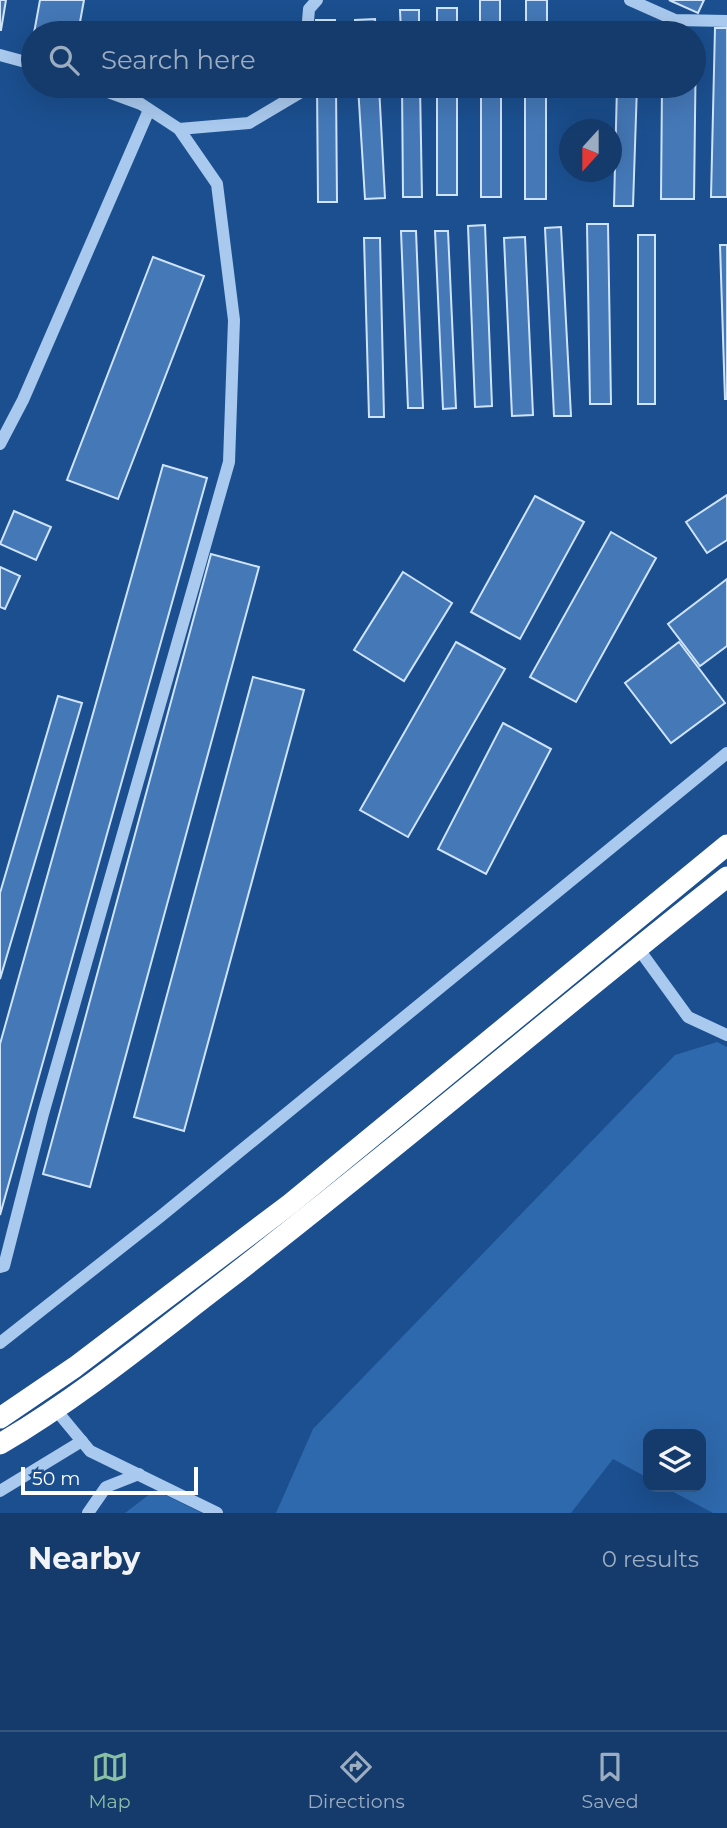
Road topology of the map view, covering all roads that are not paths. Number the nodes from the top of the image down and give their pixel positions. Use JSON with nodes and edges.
{"nodes":[{"id":1,"x":317,"y":0,"type":"edge"},
{"id":2,"x":630,"y":0,"type":"edge"},
{"id":3,"x":308,"y":21,"type":"edge"},
{"id":4,"x":727,"y":21,"type":"edge"},
{"id":5,"x":0,"y":55,"type":"edge"},
{"id":6,"x":21,"y":61,"type":"edge"},
{"id":7,"x":125,"y":98,"type":"edge"},
{"id":8,"x":291,"y":98,"type":"edge"},
{"id":9,"x":149,"y":110,"type":"junction"},
{"id":10,"x":179,"y":129,"type":"junction"},
{"id":11,"x":0,"y":444,"type":"edge"},
{"id":12,"x":727,"y":752,"type":"edge"},
{"id":13,"x":727,"y":845,"type":"edge"},
{"id":14,"x":727,"y":877,"type":"edge"},
{"id":15,"x":638,"y":948,"type":"junction"},
{"id":16,"x":727,"y":1035,"type":"edge"},
{"id":17,"x":0,"y":1267,"type":"edge"},
{"id":18,"x":0,"y":1343,"type":"edge"},
{"id":19,"x":56,"y":1410,"type":"junction"},
{"id":20,"x":0,"y":1418,"type":"edge"},
{"id":21,"x":82,"y":1441,"type":"junction"},
{"id":22,"x":0,"y":1444,"type":"edge"},
{"id":23,"x":139,"y":1474,"type":"junction"},
{"id":24,"x":0,"y":1491,"type":"edge"},
{"id":25,"x":88,"y":1513,"type":"edge"},
{"id":26,"x":218,"y":1513,"type":"edge"}],
"edges":[{"from":1,"to":3,"type":"street"},
{"from":2,"to":4,"type":"street"},
{"from":5,"to":6,"type":"street"},
{"from":7,"to":9,"type":"street"},
{"from":8,"to":10,"type":"street"},
{"from":9,"to":10,"type":"street"},
{"from":9,"to":11,"type":"street"},
{"from":10,"to":17,"type":"street"},
{"from":12,"to":18,"type":"street"},
{"from":13,"to":20,"type":"highway"},
{"from":14,"to":15,"type":"highway"},
{"from":15,"to":16,"type":"street"},
{"from":15,"to":19,"type":"highway"},
{"from":19,"to":21,"type":"street"},
{"from":19,"to":22,"type":"highway"},
{"from":21,"to":23,"type":"street"},
{"from":21,"to":24,"type":"street"},
{"from":23,"to":25,"type":"street"},
{"from":23,"to":26,"type":"street"}]}
